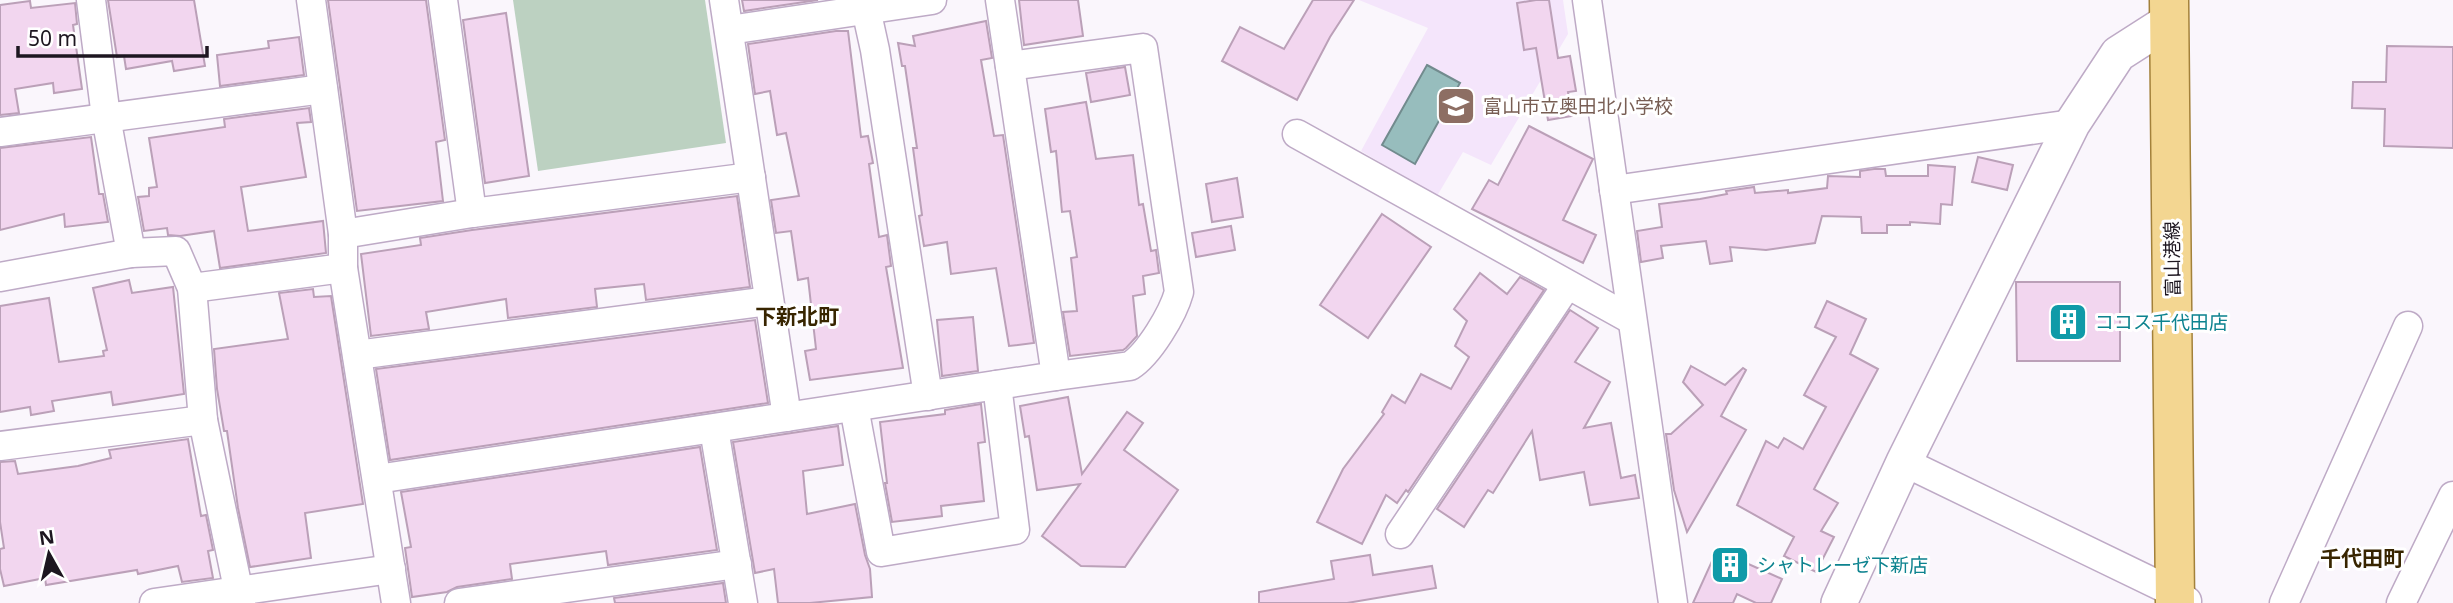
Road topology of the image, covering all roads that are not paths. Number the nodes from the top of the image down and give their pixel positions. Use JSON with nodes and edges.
{"nodes":[{"id":1,"x":91,"y":0,"type":"edge"},
{"id":2,"x":311,"y":0,"type":"edge"},
{"id":3,"x":443,"y":0,"type":"edge"},
{"id":4,"x":724,"y":0,"type":"edge"},
{"id":5,"x":932,"y":0,"type":"edge"},
{"id":6,"x":1000,"y":0,"type":"edge"},
{"id":7,"x":1587,"y":0,"type":"edge"},
{"id":8,"x":864,"y":5,"type":"edge"},
{"id":9,"x":2168,"y":11,"type":"edge"},
{"id":10,"x":729,"y":30,"type":"junction"},
{"id":11,"x":1010,"y":66,"type":"junction"},
{"id":12,"x":323,"y":89,"type":"junction"},
{"id":13,"x":106,"y":117,"type":"junction"},
{"id":14,"x":2072,"y":124,"type":"junction"},
{"id":15,"x":0,"y":132,"type":"edge"},
{"id":16,"x":1297,"y":134,"type":"dead end"},
{"id":17,"x":751,"y":177,"type":"junction"},
{"id":18,"x":1614,"y":190,"type":"junction"},
{"id":19,"x":472,"y":213,"type":"junction"},
{"id":20,"x":343,"y":234,"type":"junction"},
{"id":21,"x":131,"y":253,"type":"junction"},
{"id":22,"x":343,"y":268,"type":"junction"},
{"id":23,"x":0,"y":276,"type":"edge"},
{"id":24,"x":1567,"y":285,"type":"junction"},
{"id":25,"x":192,"y":288,"type":"junction"},
{"id":26,"x":769,"y":301,"type":"junction"},
{"id":27,"x":1632,"y":320,"type":"junction"},
{"id":28,"x":2408,"y":326,"type":"dead end"},
{"id":29,"x":357,"y":355,"type":"junction"},
{"id":30,"x":1056,"y":376,"type":"junction"},
{"id":31,"x":997,"y":385,"type":"junction"},
{"id":32,"x":928,"y":396,"type":"junction"},
{"id":33,"x":854,"y":407,"type":"junction"},
{"id":34,"x":787,"y":417,"type":"junction"},
{"id":35,"x":203,"y":420,"type":"junction"},
{"id":36,"x":714,"y":429,"type":"junction"},
{"id":37,"x":0,"y":446,"type":"edge"},
{"id":38,"x":1904,"y":462,"type":"junction"},
{"id":39,"x":377,"y":479,"type":"junction"},
{"id":40,"x":2453,"y":496,"type":"edge"},
{"id":41,"x":1400,"y":534,"type":"dead end"},
{"id":42,"x":737,"y":564,"type":"junction"},
{"id":43,"x":390,"y":569,"type":"junction"},
{"id":44,"x":240,"y":597,"type":"edge"},
{"id":45,"x":2180,"y":600,"type":"edge"},
{"id":46,"x":154,"y":603,"type":"edge"},
{"id":47,"x":396,"y":603,"type":"edge"},
{"id":48,"x":459,"y":603,"type":"edge"},
{"id":49,"x":743,"y":603,"type":"edge"},
{"id":50,"x":1673,"y":603,"type":"edge"},
{"id":51,"x":1839,"y":603,"type":"edge"},
{"id":52,"x":2284,"y":603,"type":"edge"},
{"id":53,"x":2401,"y":603,"type":"edge"}],
"edges":[{"from":1,"to":13,"type":"street"},
{"from":2,"to":12,"type":"street"},
{"from":3,"to":19,"type":"street"},
{"from":4,"to":10,"type":"street"},
{"from":5,"to":8,"type":"street"},
{"from":6,"to":11,"type":"street"},
{"from":7,"to":18,"type":"street"},
{"from":8,"to":10,"type":"street"},
{"from":8,"to":32,"type":"street"},
{"from":9,"to":14,"type":"street"},
{"from":9,"to":45,"type":"main road","name":"富山港線"},
{"from":10,"to":17,"type":"street"},
{"from":11,"to":30,"type":"street"},
{"from":11,"to":30,"type":"street"},
{"from":12,"to":13,"type":"street"},
{"from":12,"to":20,"type":"street"},
{"from":13,"to":15,"type":"street"},
{"from":13,"to":21,"type":"street"},
{"from":14,"to":18,"type":"street"},
{"from":14,"to":38,"type":"street"},
{"from":16,"to":24,"type":"street"},
{"from":17,"to":19,"type":"street"},
{"from":17,"to":26,"type":"street"},
{"from":18,"to":27,"type":"street"},
{"from":19,"to":20,"type":"street"},
{"from":20,"to":22,"type":"street"},
{"from":21,"to":23,"type":"street"},
{"from":21,"to":25,"type":"street"},
{"from":22,"to":25,"type":"street"},
{"from":22,"to":29,"type":"street"},
{"from":24,"to":27,"type":"street"},
{"from":24,"to":41,"type":"street"},
{"from":25,"to":35,"type":"street"},
{"from":26,"to":29,"type":"street"},
{"from":26,"to":34,"type":"street"},
{"from":27,"to":50,"type":"street"},
{"from":28,"to":52,"type":"street"},
{"from":29,"to":39,"type":"street"},
{"from":30,"to":31,"type":"street"},
{"from":31,"to":32,"type":"street"},
{"from":31,"to":33,"type":"street"},
{"from":32,"to":33,"type":"street"},
{"from":33,"to":34,"type":"street"},
{"from":34,"to":36,"type":"street"},
{"from":35,"to":37,"type":"street"},
{"from":35,"to":44,"type":"street"},
{"from":36,"to":39,"type":"street"},
{"from":36,"to":42,"type":"street"},
{"from":38,"to":45,"type":"street"},
{"from":38,"to":51,"type":"street"},
{"from":39,"to":43,"type":"street"},
{"from":40,"to":53,"type":"street"},
{"from":42,"to":48,"type":"street"},
{"from":42,"to":49,"type":"street"},
{"from":43,"to":44,"type":"street"},
{"from":43,"to":47,"type":"street"},
{"from":44,"to":46,"type":"street"}]}
